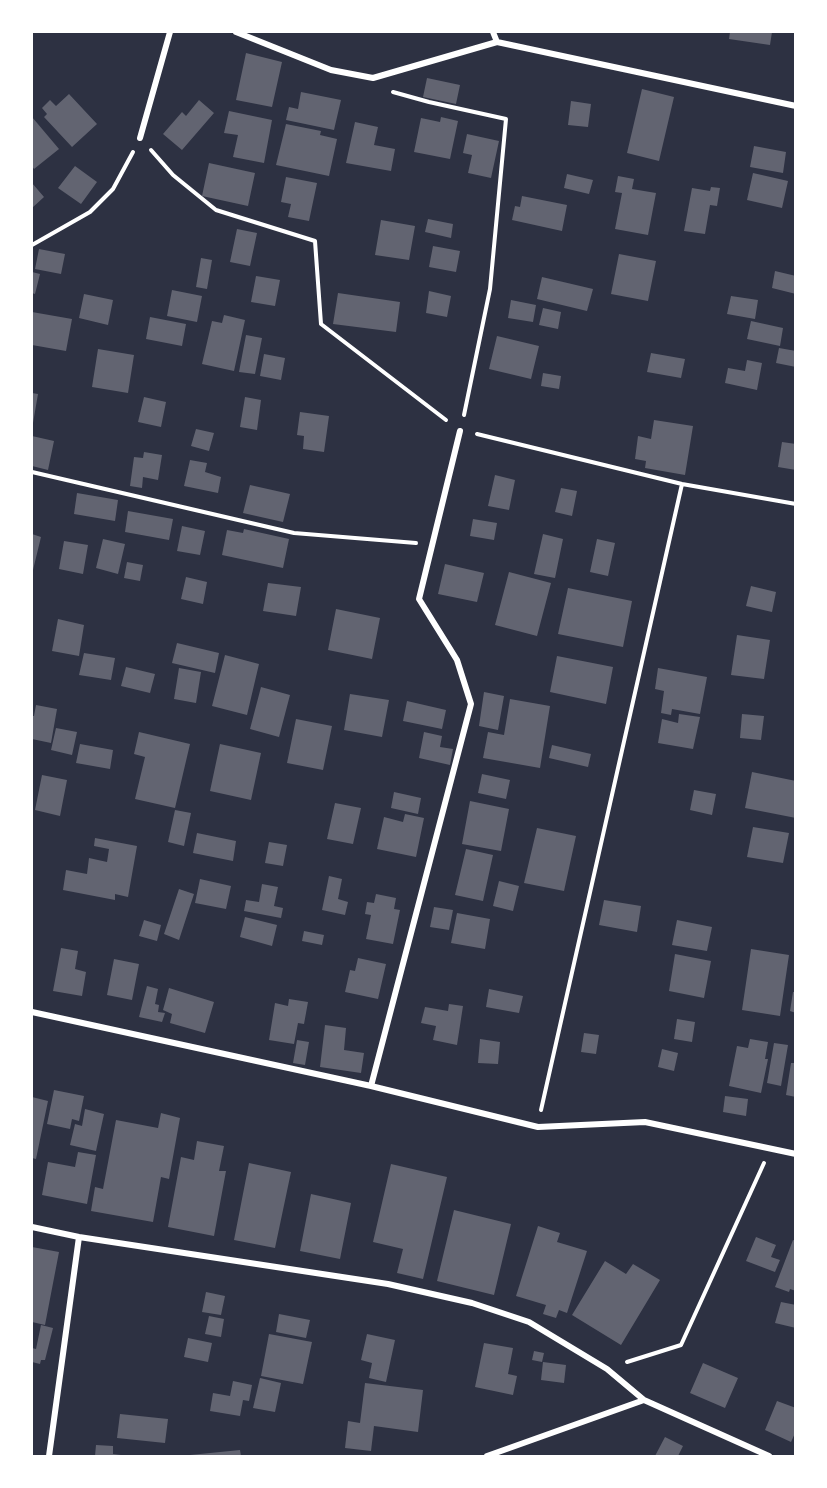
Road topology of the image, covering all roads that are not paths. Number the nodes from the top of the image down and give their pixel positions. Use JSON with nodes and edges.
{"nodes":[{"id":1,"x":170,"y":32,"type":"edge"},
{"id":2,"x":236,"y":32,"type":"edge"},
{"id":3,"x":493,"y":32,"type":"edge"},
{"id":4,"x":497,"y":42,"type":"junction"},
{"id":5,"x":795,"y":106,"type":"edge"},
{"id":6,"x":140,"y":138,"type":"road end"},
{"id":7,"x":460,"y":430,"type":"road end"},
{"id":8,"x":32,"y":1012,"type":"edge"},
{"id":9,"x":371,"y":1086,"type":"junction"},
{"id":10,"x":795,"y":1154,"type":"edge"},
{"id":11,"x":32,"y":1227,"type":"edge"},
{"id":12,"x":79,"y":1237,"type":"junction"},
{"id":13,"x":644,"y":1400,"type":"junction"},
{"id":14,"x":49,"y":1456,"type":"edge"},
{"id":15,"x":487,"y":1456,"type":"edge"},
{"id":16,"x":769,"y":1456,"type":"edge"}],
"edges":[{"from":1,"to":6,"type":"street"},
{"from":2,"to":4,"type":"street"},
{"from":3,"to":4,"type":"street"},
{"from":4,"to":5,"type":"street"},
{"from":7,"to":9,"type":"street"},
{"from":8,"to":9,"type":"street"},
{"from":9,"to":10,"type":"street"},
{"from":11,"to":12,"type":"street"},
{"from":12,"to":13,"type":"street"},
{"from":12,"to":14,"type":"street"},
{"from":13,"to":15,"type":"street"},
{"from":13,"to":16,"type":"street"}]}
